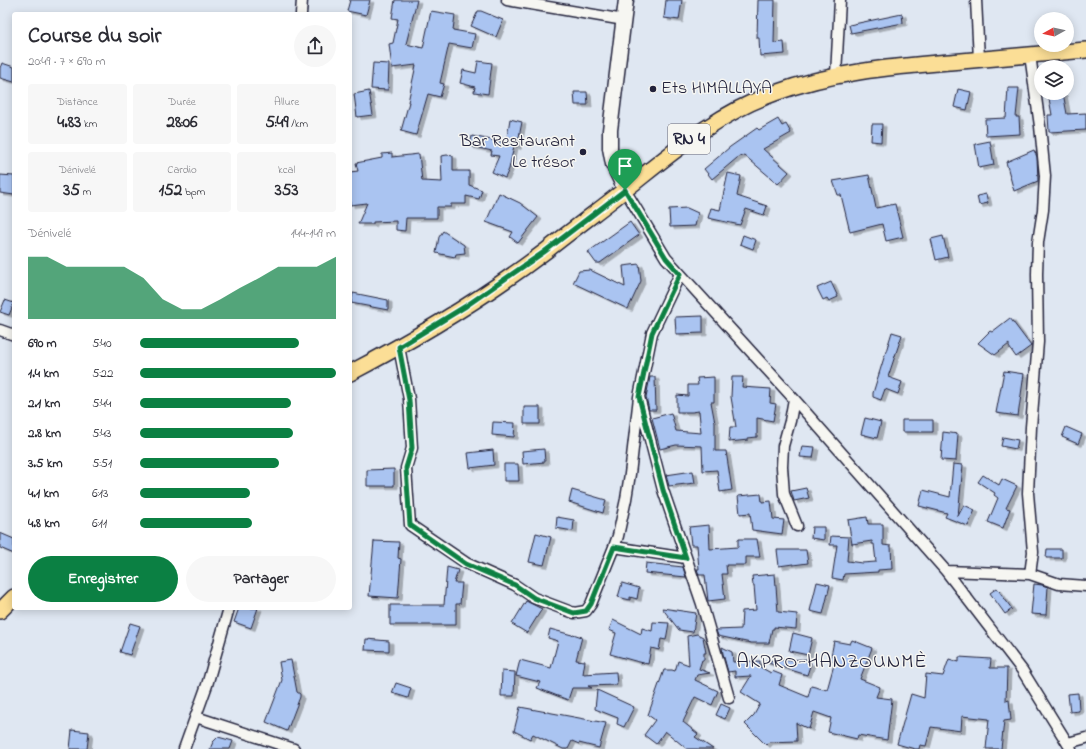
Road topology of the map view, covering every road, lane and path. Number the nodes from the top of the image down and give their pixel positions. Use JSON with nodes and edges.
{"nodes":[{"id":1,"x":302,"y":0,"type":"edge"},
{"id":2,"x":507,"y":0,"type":"edge"},
{"id":3,"x":626,"y":0,"type":"edge"},
{"id":4,"x":840,"y":0,"type":"edge"},
{"id":5,"x":976,"y":0,"type":"edge"},
{"id":6,"x":301,"y":12,"type":"edge"},
{"id":7,"x":624,"y":20,"type":"junction"},
{"id":8,"x":1086,"y":50,"type":"edge"},
{"id":9,"x":1030,"y":55,"type":"junction"},
{"id":10,"x":979,"y":60,"type":"junction"},
{"id":11,"x":836,"y":75,"type":"junction"},
{"id":12,"x":625,"y":190,"type":"junction"},
{"id":13,"x":680,"y":274,"type":"junction"},
{"id":14,"x":0,"y":330,"type":"edge"},
{"id":15,"x":12,"y":334,"type":"edge"},
{"id":16,"x":399,"y":347,"type":"junction"},
{"id":17,"x":352,"y":372,"type":"edge"},
{"id":18,"x":639,"y":397,"type":"junction"},
{"id":19,"x":794,"y":399,"type":"junction"},
{"id":20,"x":797,"y":526,"type":"dead end"},
{"id":21,"x":614,"y":547,"type":"junction"},
{"id":22,"x":686,"y":558,"type":"junction"},
{"id":23,"x":946,"y":571,"type":"junction"},
{"id":24,"x":1030,"y":574,"type":"junction"},
{"id":25,"x":1086,"y":586,"type":"edge"},
{"id":26,"x":12,"y":599,"type":"edge"},
{"id":27,"x":228,"y":610,"type":"edge"},
{"id":28,"x":0,"y":611,"type":"edge"},
{"id":29,"x":729,"y":698,"type":"dead end"},
{"id":30,"x":196,"y":717,"type":"junction"},
{"id":31,"x":1086,"y":738,"type":"edge"},
{"id":32,"x":1070,"y":746,"type":"edge"},
{"id":33,"x":184,"y":749,"type":"edge"},
{"id":34,"x":294,"y":749,"type":"edge"}],
"edges":[{"from":1,"to":6,"type":"street"},
{"from":2,"to":7,"type":"street"},
{"from":3,"to":7,"type":"main road"},
{"from":4,"to":11,"type":"street"},
{"from":5,"to":10,"type":"street"},
{"from":7,"to":12,"type":"main road"},
{"from":8,"to":9,"type":"main road","number":"RN 4"},
{"from":9,"to":10,"type":"main road","number":"RN 4"},
{"from":9,"to":24,"type":"street"},
{"from":10,"to":11,"type":"main road","number":"RN 4"},
{"from":11,"to":12,"type":"main road","number":"RN 4"},
{"from":12,"to":13,"type":"street"},
{"from":12,"to":16,"type":"main road","number":"RN 4"},
{"from":13,"to":18,"type":"street"},
{"from":13,"to":19,"type":"street"},
{"from":14,"to":15,"type":"street"},
{"from":16,"to":17,"type":"main road","number":"RN 4"},
{"from":16,"to":21,"type":"street"},
{"from":18,"to":21,"type":"street"},
{"from":18,"to":22,"type":"street"},
{"from":19,"to":20,"type":"street"},
{"from":19,"to":23,"type":"street"},
{"from":21,"to":22,"type":"street"},
{"from":22,"to":29,"type":"street"},
{"from":23,"to":24,"type":"street"},
{"from":23,"to":32,"type":"street"},
{"from":24,"to":25,"type":"street"},
{"from":26,"to":28,"type":"main road"},
{"from":27,"to":30,"type":"street"},
{"from":30,"to":33,"type":"street"},
{"from":30,"to":34,"type":"street"},
{"from":31,"to":32,"type":"street"}]}
